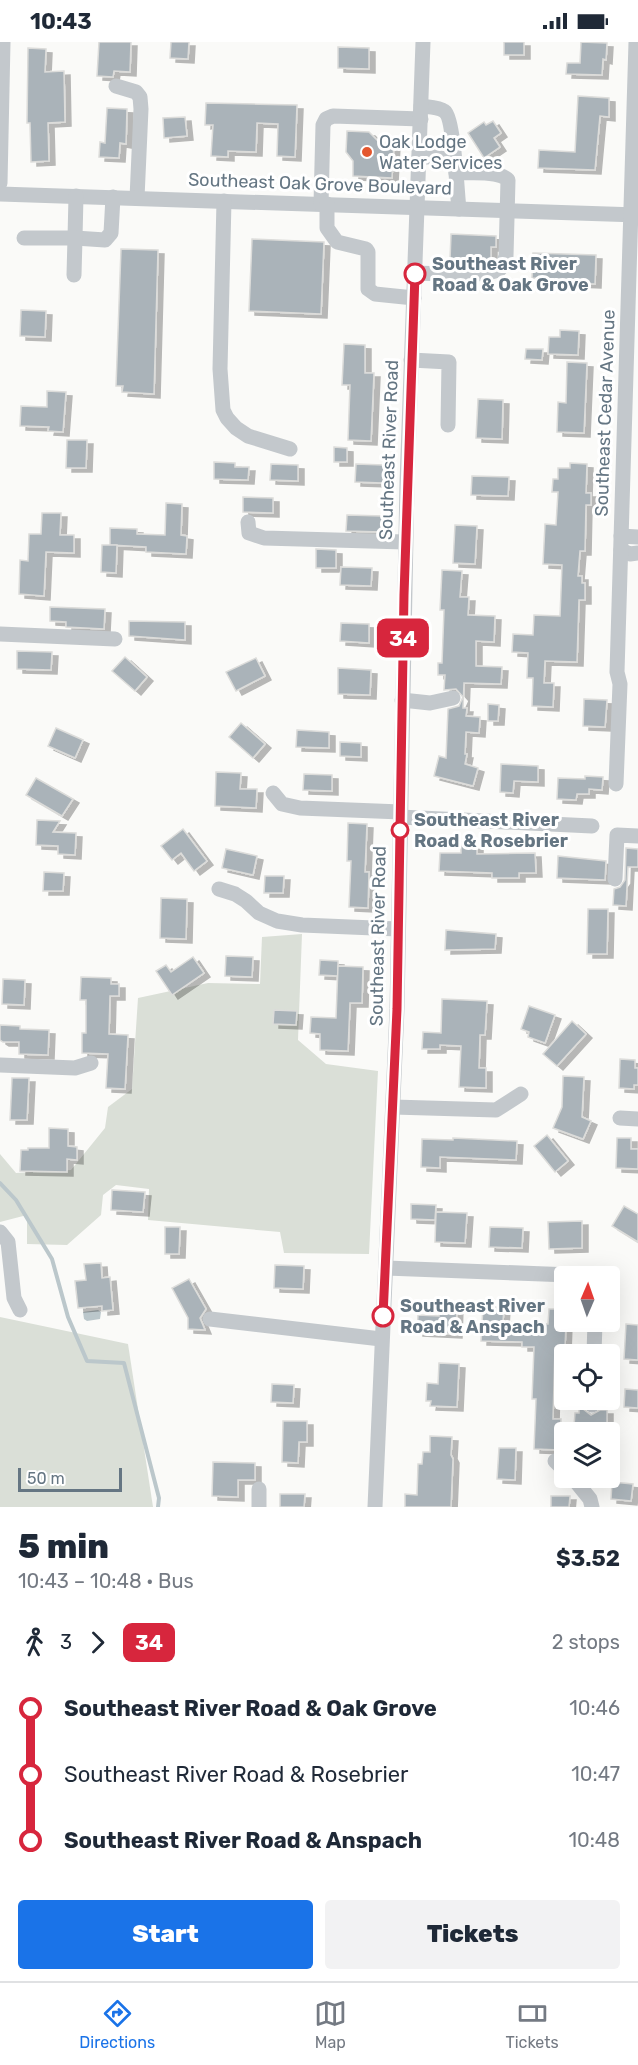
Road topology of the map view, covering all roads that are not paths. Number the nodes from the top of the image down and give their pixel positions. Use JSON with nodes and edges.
{"nodes":[{"id":1,"x":3,"y":42,"type":"edge"},
{"id":2,"x":423,"y":42,"type":"edge"},
{"id":3,"x":636,"y":42,"type":"edge"},
{"id":4,"x":116,"y":86,"type":"dead end"},
{"id":5,"x":421,"y":113,"type":"junction"},
{"id":6,"x":419,"y":156,"type":"junction"},
{"id":7,"x":454,"y":157,"type":"junction"},
{"id":8,"x":456,"y":173,"type":"junction"},
{"id":9,"x":0,"y":183,"type":"edge"},
{"id":10,"x":0,"y":194,"type":"edge"},
{"id":11,"x":76,"y":196,"type":"junction"},
{"id":12,"x":113,"y":197,"type":"junction"},
{"id":13,"x":137,"y":198,"type":"junction"},
{"id":14,"x":224,"y":201,"type":"junction"},
{"id":15,"x":324,"y":204,"type":"junction"},
{"id":16,"x":417,"y":207,"type":"junction"},
{"id":17,"x":459,"y":208,"type":"junction"},
{"id":18,"x":506,"y":210,"type":"junction"},
{"id":19,"x":634,"y":215,"type":"edge"},
{"id":20,"x":24,"y":238,"type":"dead end"},
{"id":21,"x":75,"y":238,"type":"junction"},
{"id":22,"x":415,"y":273,"type":"junction"},
{"id":23,"x":74,"y":276,"type":"dead end"},
{"id":24,"x":414,"y":298,"type":"junction"},
{"id":25,"x":411,"y":360,"type":"junction"},
{"id":26,"x":632,"y":364,"type":"edge"},
{"id":27,"x":448,"y":425,"type":"dead end"},
{"id":28,"x":631,"y":425,"type":"edge"},
{"id":29,"x":290,"y":449,"type":"dead end"},
{"id":30,"x":248,"y":522,"type":"dead end"},
{"id":31,"x":638,"y":537,"type":"edge"},
{"id":32,"x":405,"y":542,"type":"junction"},
{"id":33,"x":621,"y":543,"type":"junction"},
{"id":34,"x":638,"y":553,"type":"edge"},
{"id":35,"x":0,"y":634,"type":"edge"},
{"id":36,"x":115,"y":639,"type":"dead end"},
{"id":37,"x":453,"y":698,"type":"dead end"},
{"id":38,"x":402,"y":700,"type":"junction"},
{"id":39,"x":616,"y":784,"type":"dead end"},
{"id":40,"x":273,"y":793,"type":"dead end"},
{"id":41,"x":401,"y":815,"type":"junction"},
{"id":42,"x":592,"y":826,"type":"dead end"},
{"id":43,"x":638,"y":836,"type":"edge"},
{"id":44,"x":615,"y":879,"type":"dead end"},
{"id":45,"x":219,"y":889,"type":"dead end"},
{"id":46,"x":398,"y":929,"type":"junction"},
{"id":47,"x":91,"y":1063,"type":"dead end"},
{"id":48,"x":0,"y":1065,"type":"edge"},
{"id":49,"x":521,"y":1094,"type":"dead end"},
{"id":50,"x":393,"y":1107,"type":"junction"},
{"id":51,"x":620,"y":1118,"type":"dead end"},
{"id":52,"x":638,"y":1119,"type":"edge"},
{"id":53,"x":0,"y":1232,"type":"edge"},
{"id":54,"x":386,"y":1268,"type":"junction"},
{"id":55,"x":554,"y":1274,"type":"edge"},
{"id":56,"x":20,"y":1310,"type":"dead end"},
{"id":57,"x":210,"y":1319,"type":"dead end"},
{"id":58,"x":381,"y":1340,"type":"junction"},
{"id":59,"x":581,"y":1488,"type":"edge"},
{"id":60,"x":259,"y":1489,"type":"dead end"},
{"id":61,"x":259,"y":1507,"type":"edge"},
{"id":62,"x":375,"y":1507,"type":"edge"},
{"id":63,"x":592,"y":1507,"type":"edge"}],
"edges":[{"from":1,"to":9,"type":"street"},
{"from":2,"to":5,"type":"street","name":"Southeast River Road"},
{"from":3,"to":19,"type":"street","name":"Southeast Cedar Avenue"},
{"from":4,"to":13,"type":"street"},
{"from":5,"to":6,"type":"street","name":"Southeast River Road"},
{"from":5,"to":7,"type":"street"},
{"from":5,"to":15,"type":"street"},
{"from":6,"to":7,"type":"street"},
{"from":6,"to":16,"type":"street","name":"Southeast River Road"},
{"from":7,"to":8,"type":"street"},
{"from":8,"to":17,"type":"street"},
{"from":8,"to":18,"type":"street"},
{"from":10,"to":11,"type":"street","name":"Southeast Oak Grove Boulevard"},
{"from":11,"to":12,"type":"street","name":"Southeast Oak Grove Boulevard"},
{"from":11,"to":21,"type":"street"},
{"from":12,"to":13,"type":"street","name":"Southeast Oak Grove Boulevard"},
{"from":12,"to":21,"type":"street"},
{"from":13,"to":14,"type":"street","name":"Southeast Oak Grove Boulevard"},
{"from":14,"to":15,"type":"street","name":"Southeast Oak Grove Boulevard"},
{"from":14,"to":29,"type":"street"},
{"from":15,"to":16,"type":"street","name":"Southeast Oak Grove Boulevard"},
{"from":15,"to":24,"type":"street"},
{"from":16,"to":17,"type":"street","name":"Southeast Oak Grove Boulevard"},
{"from":16,"to":22,"type":"street","name":"Southeast River Road"},
{"from":17,"to":18,"type":"street","name":"Southeast Oak Grove Boulevard"},
{"from":18,"to":19,"type":"street","name":"Southeast Oak Grove Boulevard"},
{"from":18,"to":22,"type":"street"},
{"from":19,"to":26,"type":"street","name":"Southeast Cedar Avenue"},
{"from":20,"to":21,"type":"street"},
{"from":21,"to":23,"type":"street"},
{"from":22,"to":24,"type":"street","name":"Southeast River Road"},
{"from":24,"to":25,"type":"street","name":"Southeast River Road"},
{"from":25,"to":27,"type":"street"},
{"from":25,"to":32,"type":"street","name":"Southeast River Road"},
{"from":26,"to":28,"type":"street","name":"Southeast Cedar Avenue"},
{"from":28,"to":33,"type":"street","name":"Southeast Cedar Avenue"},
{"from":30,"to":32,"type":"street"},
{"from":31,"to":33,"type":"street"},
{"from":32,"to":38,"type":"street","name":"Southeast River Road"},
{"from":33,"to":34,"type":"street"},
{"from":33,"to":39,"type":"street","name":"Southeast Cedar Avenue"},
{"from":35,"to":36,"type":"street"},
{"from":37,"to":38,"type":"street"},
{"from":38,"to":41,"type":"street","name":"Southeast River Road"},
{"from":40,"to":41,"type":"street"},
{"from":41,"to":42,"type":"street"},
{"from":41,"to":46,"type":"street","name":"Southeast River Road"},
{"from":43,"to":44,"type":"street"},
{"from":45,"to":46,"type":"street"},
{"from":46,"to":50,"type":"street","name":"Southeast River Road"},
{"from":47,"to":48,"type":"street"},
{"from":49,"to":50,"type":"street"},
{"from":50,"to":54,"type":"street","name":"Southeast River Road"},
{"from":51,"to":52,"type":"street"},
{"from":53,"to":56,"type":"street"},
{"from":54,"to":55,"type":"street"},
{"from":54,"to":58,"type":"street","name":"Southeast River Road"},
{"from":57,"to":58,"type":"street"},
{"from":58,"to":62,"type":"street","name":"Southeast River Road"},
{"from":59,"to":63,"type":"street"},
{"from":60,"to":61,"type":"street"}]}
